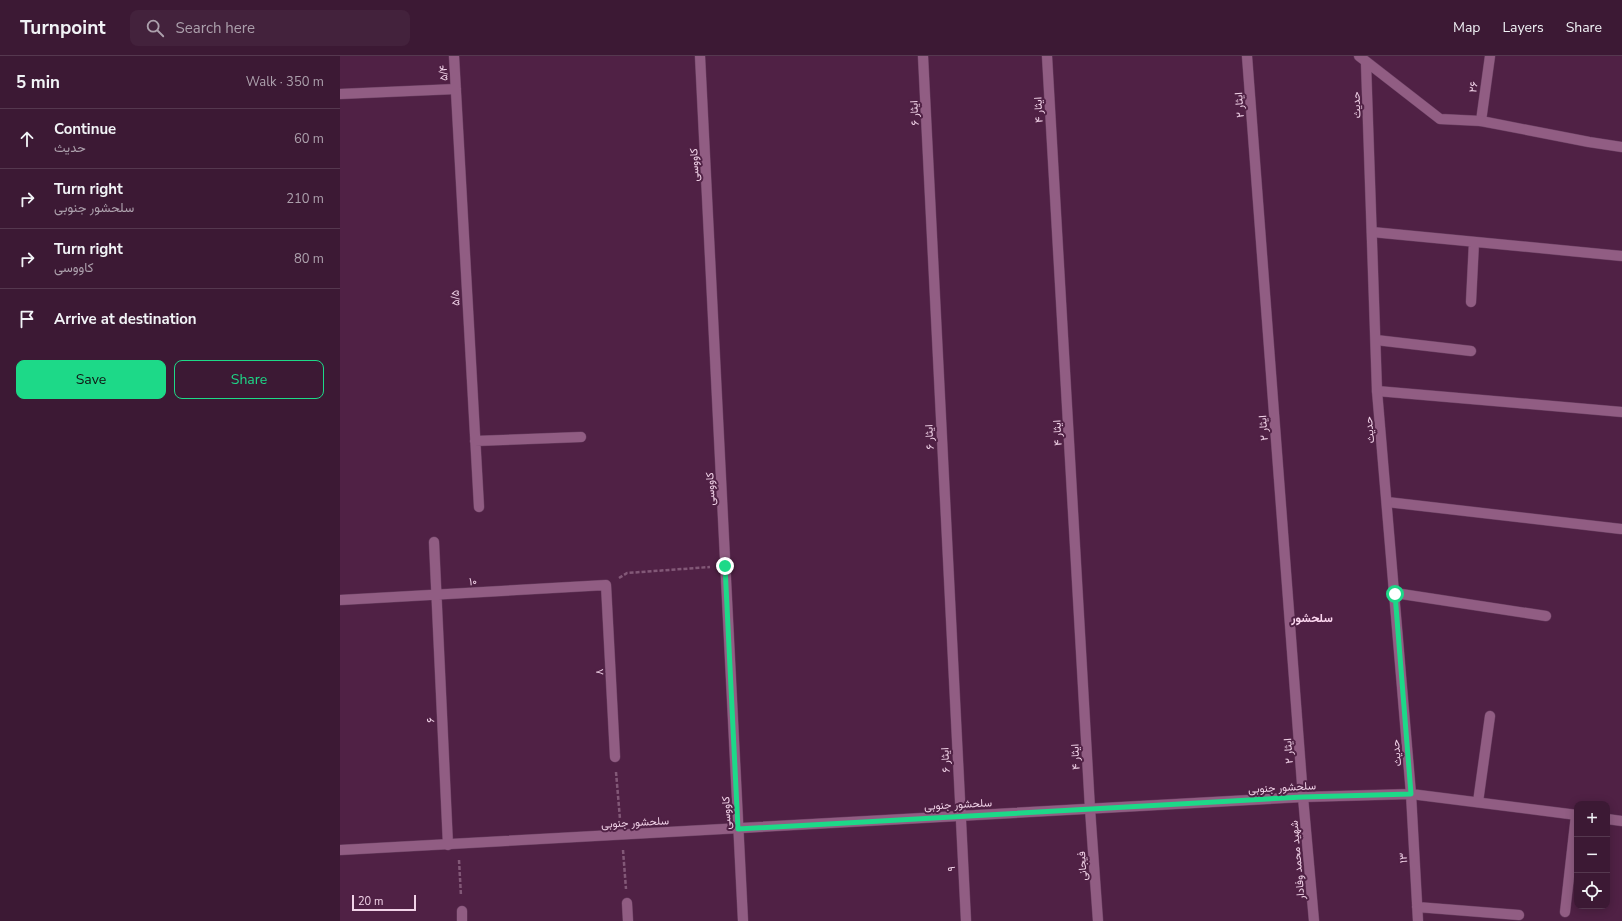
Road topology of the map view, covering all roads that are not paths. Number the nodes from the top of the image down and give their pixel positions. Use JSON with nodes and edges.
{"nodes":[{"id":1,"x":454,"y":56,"type":"edge"},
{"id":2,"x":700,"y":56,"type":"edge"},
{"id":3,"x":923,"y":56,"type":"edge"},
{"id":4,"x":1047,"y":56,"type":"edge"},
{"id":5,"x":1247,"y":56,"type":"edge"},
{"id":6,"x":1490,"y":56,"type":"edge"},
{"id":7,"x":1363,"y":59,"type":"edge"},
{"id":8,"x":456,"y":89,"type":"junction"},
{"id":9,"x":340,"y":94,"type":"edge"},
{"id":10,"x":1481,"y":121,"type":"junction"},
{"id":11,"x":1622,"y":147,"type":"edge"},
{"id":12,"x":1372,"y":232,"type":"junction"},
{"id":13,"x":1474,"y":242,"type":"junction"},
{"id":14,"x":1622,"y":256,"type":"edge"},
{"id":15,"x":1471,"y":302,"type":"dead end"},
{"id":16,"x":1376,"y":340,"type":"junction"},
{"id":17,"x":1471,"y":351,"type":"dead end"},
{"id":18,"x":1377,"y":391,"type":"junction"},
{"id":19,"x":1622,"y":412,"type":"edge"},
{"id":20,"x":581,"y":437,"type":"dead end"},
{"id":21,"x":475,"y":441,"type":"junction"},
{"id":22,"x":1387,"y":502,"type":"junction"},
{"id":23,"x":479,"y":507,"type":"dead end"},
{"id":24,"x":1621,"y":529,"type":"edge"},
{"id":25,"x":434,"y":542,"type":"dead end"},
{"id":26,"x":606,"y":585,"type":"joint"},
{"id":27,"x":1395,"y":594,"type":"junction"},
{"id":28,"x":437,"y":595,"type":"junction"},
{"id":29,"x":340,"y":600,"type":"edge"},
{"id":30,"x":1546,"y":616,"type":"dead end"},
{"id":31,"x":1490,"y":716,"type":"dead end"},
{"id":32,"x":615,"y":757,"type":"dead end"},
{"id":33,"x":1411,"y":794,"type":"junction"},
{"id":34,"x":1303,"y":797,"type":"junction"},
{"id":35,"x":1478,"y":802,"type":"junction"},
{"id":36,"x":1090,"y":809,"type":"junction"},
{"id":37,"x":1574,"y":815,"type":"edge"},
{"id":38,"x":960,"y":816,"type":"junction"},
{"id":39,"x":1610,"y":819,"type":"edge"},
{"id":40,"x":1622,"y":821,"type":"edge"},
{"id":41,"x":738,"y":829,"type":"junction"},
{"id":42,"x":1574,"y":837,"type":"edge"},
{"id":43,"x":448,"y":845,"type":"junction"},
{"id":44,"x":340,"y":850,"type":"edge"},
{"id":45,"x":627,"y":904,"type":"dead end"},
{"id":46,"x":1417,"y":907,"type":"junction"},
{"id":47,"x":1565,"y":912,"type":"dead end"},
{"id":48,"x":1519,"y":915,"type":"dead end"},
{"id":49,"x":628,"y":921,"type":"edge"},
{"id":50,"x":743,"y":921,"type":"edge"},
{"id":51,"x":966,"y":921,"type":"edge"},
{"id":52,"x":1098,"y":921,"type":"edge"},
{"id":53,"x":1314,"y":921,"type":"edge"},
{"id":54,"x":1418,"y":921,"type":"edge"}],
"edges":[{"from":1,"to":8,"type":"street","name":"۵/۴"},
{"from":2,"to":41,"type":"street","name":"کاووسی"},
{"from":3,"to":38,"type":"street","name":"ایثار ۶"},
{"from":4,"to":36,"type":"street","name":"ایثار ۴"},
{"from":5,"to":34,"type":"street","name":"ایثار ۲"},
{"from":6,"to":10,"type":"street","name":"۲۶"},
{"from":7,"to":10,"type":"street"},
{"from":7,"to":12,"type":"street","name":"حدیث"},
{"from":8,"to":9,"type":"street"},
{"from":8,"to":21,"type":"street","name":"۵/۵"},
{"from":10,"to":11,"type":"street"},
{"from":12,"to":13,"type":"street"},
{"from":12,"to":16,"type":"street","name":"حدیث"},
{"from":13,"to":14,"type":"street"},
{"from":13,"to":15,"type":"street"},
{"from":16,"to":17,"type":"street"},
{"from":16,"to":18,"type":"street","name":"حدیث"},
{"from":18,"to":19,"type":"street"},
{"from":18,"to":22,"type":"street","name":"حدیث"},
{"from":20,"to":21,"type":"street"},
{"from":21,"to":23,"type":"street","name":"۵/۵"},
{"from":22,"to":24,"type":"street"},
{"from":22,"to":27,"type":"street","name":"حدیث"},
{"from":25,"to":28,"type":"street","name":"۶"},
{"from":26,"to":28,"type":"street","name":"۱۰"},
{"from":26,"to":32,"type":"street","name":"۸"},
{"from":27,"to":30,"type":"street"},
{"from":27,"to":33,"type":"street","name":"حدیث"},
{"from":28,"to":29,"type":"street","name":"۱۰"},
{"from":28,"to":43,"type":"street","name":"۶"},
{"from":31,"to":35,"type":"street"},
{"from":33,"to":34,"type":"street","name":"سلحشور جنوبی"},
{"from":33,"to":35,"type":"street","name":"سلحشور جنوبی"},
{"from":33,"to":46,"type":"street","name":"۱۳"},
{"from":34,"to":36,"type":"street","name":"سلحشور جنوبی"},
{"from":34,"to":53,"type":"street","name":"شهید محمد وفادار"},
{"from":35,"to":37,"type":"street","name":"سلحشور جنوبی"},
{"from":36,"to":38,"type":"street","name":"سلحشور جنوبی"},
{"from":36,"to":52,"type":"street","name":"فیجانی"},
{"from":38,"to":41,"type":"street","name":"سلحشور جنوبی"},
{"from":38,"to":51,"type":"street","name":"۹"},
{"from":39,"to":40,"type":"street"},
{"from":41,"to":43,"type":"street","name":"سلحشور جنوبی"},
{"from":41,"to":50,"type":"street","name":"کاووسی"},
{"from":42,"to":47,"type":"street"},
{"from":43,"to":44,"type":"street","name":"سلحشور جنوبی"},
{"from":45,"to":49,"type":"street"},
{"from":46,"to":48,"type":"street"},
{"from":46,"to":54,"type":"street","name":"۱۳"}]}
